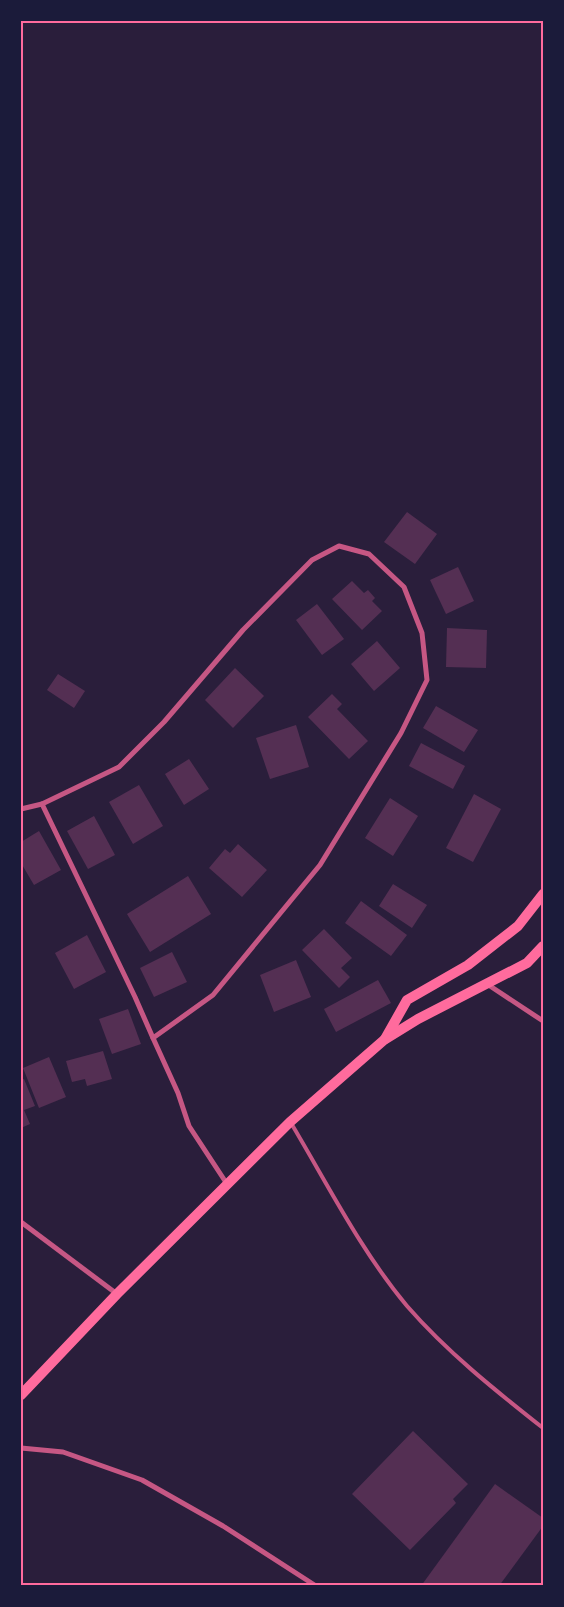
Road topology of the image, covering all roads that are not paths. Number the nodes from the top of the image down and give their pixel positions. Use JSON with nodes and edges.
{"nodes":[{"id":1,"x":42,"y":804,"type":"junction"},
{"id":2,"x":21,"y":809,"type":"edge"},
{"id":3,"x":543,"y":894,"type":"edge"},
{"id":4,"x":543,"y":946,"type":"edge"},
{"id":5,"x":486,"y":983,"type":"junction"},
{"id":6,"x":543,"y":1021,"type":"edge"},
{"id":7,"x":152,"y":1038,"type":"junction"},
{"id":8,"x":384,"y":1040,"type":"junction"},
{"id":9,"x":290,"y":1122,"type":"junction"},
{"id":10,"x":228,"y":1185,"type":"junction"},
{"id":11,"x":21,"y":1222,"type":"edge"},
{"id":12,"x":117,"y":1294,"type":"junction"},
{"id":13,"x":21,"y":1395,"type":"edge"},
{"id":14,"x":543,"y":1428,"type":"edge"},
{"id":15,"x":21,"y":1448,"type":"edge"},
{"id":16,"x":316,"y":1586,"type":"edge"}],
"edges":[{"from":1,"to":2,"type":"street"},
{"from":1,"to":7,"type":"street"},
{"from":1,"to":7,"type":"street"},
{"from":3,"to":8,"type":"main road"},
{"from":4,"to":5,"type":"main road"},
{"from":5,"to":6,"type":"street"},
{"from":5,"to":8,"type":"main road"},
{"from":7,"to":10,"type":"street"},
{"from":8,"to":9,"type":"main road"},
{"from":9,"to":10,"type":"main road"},
{"from":9,"to":14,"type":"lane"},
{"from":10,"to":12,"type":"main road"},
{"from":11,"to":12,"type":"street"},
{"from":12,"to":13,"type":"main road"},
{"from":15,"to":16,"type":"street"}]}
